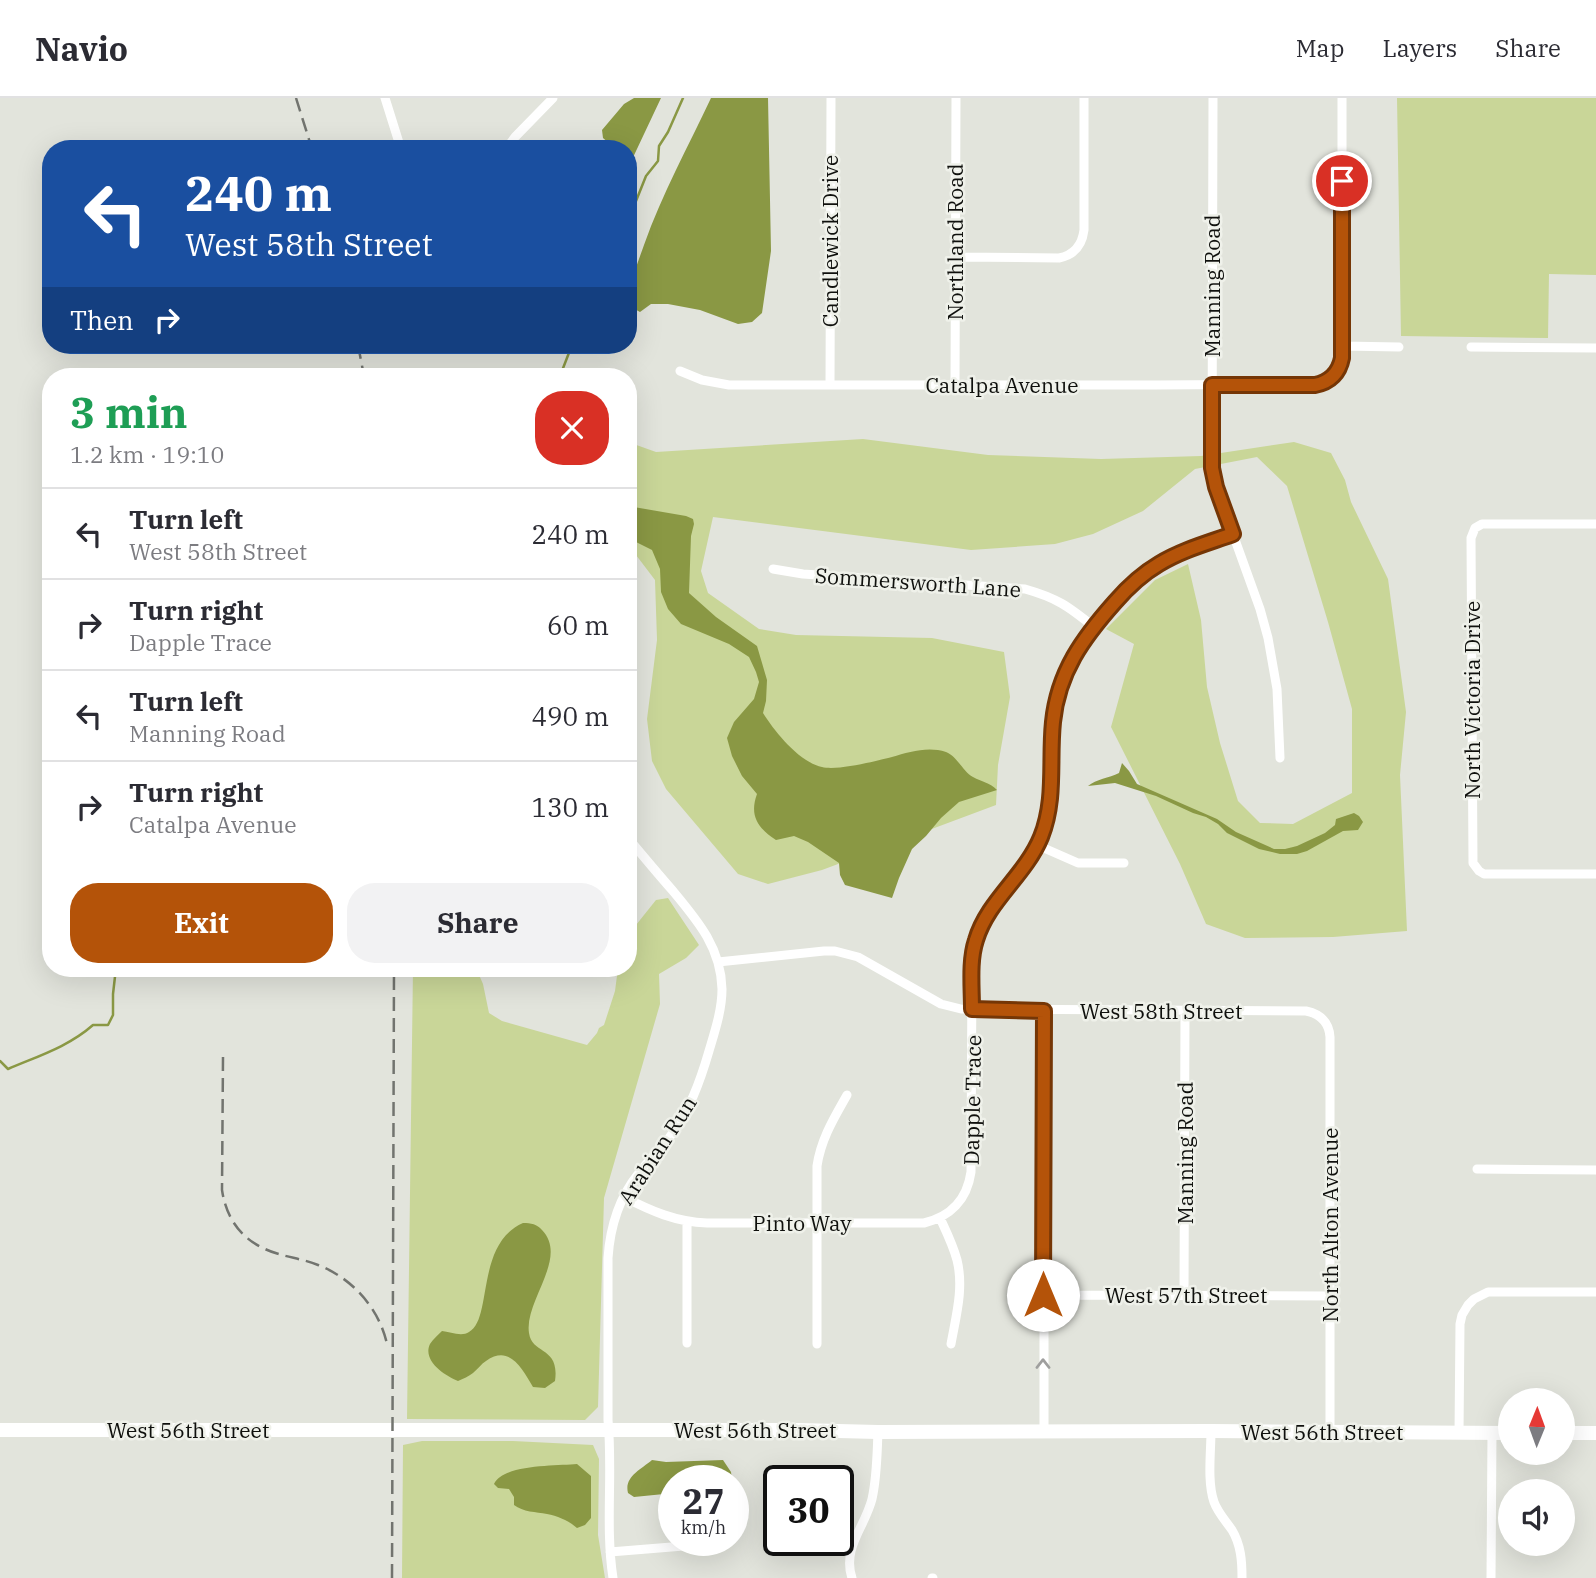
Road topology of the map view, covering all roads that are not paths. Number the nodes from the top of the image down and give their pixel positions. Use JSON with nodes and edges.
{"nodes":[{"id":1,"x":384,"y":98,"type":"edge"},
{"id":2,"x":553,"y":98,"type":"edge"},
{"id":3,"x":831,"y":98,"type":"edge"},
{"id":4,"x":956,"y":98,"type":"edge"},
{"id":5,"x":1084,"y":98,"type":"edge"},
{"id":6,"x":1213,"y":98,"type":"edge"},
{"id":7,"x":1342,"y":98,"type":"edge"},
{"id":8,"x":398,"y":140,"type":"edge"},
{"id":9,"x":512,"y":140,"type":"edge"},
{"id":10,"x":955,"y":257,"type":"junction"},
{"id":11,"x":1343,"y":346,"type":"junction"},
{"id":12,"x":1471,"y":346,"type":"dead end"},
{"id":13,"x":1399,"y":347,"type":"dead end"},
{"id":14,"x":1596,"y":348,"type":"edge"},
{"id":15,"x":680,"y":371,"type":"dead end"},
{"id":16,"x":830,"y":385,"type":"junction"},
{"id":17,"x":955,"y":385,"type":"junction"},
{"id":18,"x":1212,"y":385,"type":"junction"},
{"id":19,"x":1596,"y":524,"type":"edge"},
{"id":20,"x":1233,"y":534,"type":"junction"},
{"id":21,"x":773,"y":569,"type":"dead end"},
{"id":22,"x":1094,"y":627,"type":"junction"},
{"id":23,"x":1280,"y":758,"type":"dead end"},
{"id":24,"x":1037,"y":845,"type":"junction"},
{"id":25,"x":637,"y":849,"type":"edge"},
{"id":26,"x":1124,"y":863,"type":"dead end"},
{"id":27,"x":1596,"y":874,"type":"edge"},
{"id":28,"x":718,"y":962,"type":"junction"},
{"id":29,"x":972,"y":1009,"type":"junction"},
{"id":30,"x":1044,"y":1011,"type":"junction"},
{"id":31,"x":1185,"y":1011,"type":"junction"},
{"id":32,"x":1323,"y":1019,"type":"joint"},
{"id":33,"x":847,"y":1095,"type":"dead end"},
{"id":34,"x":1477,"y":1169,"type":"dead end"},
{"id":35,"x":1596,"y":1170,"type":"edge"},
{"id":36,"x":624,"y":1197,"type":"junction"},
{"id":37,"x":940,"y":1218,"type":"junction"},
{"id":38,"x":687,"y":1221,"type":"junction"},
{"id":39,"x":816,"y":1223,"type":"junction"},
{"id":40,"x":1596,"y":1292,"type":"edge"},
{"id":41,"x":1043,"y":1295,"type":"junction"},
{"id":42,"x":1184,"y":1295,"type":"junction"},
{"id":43,"x":1330,"y":1296,"type":"junction"},
{"id":44,"x":687,"y":1343,"type":"dead end"},
{"id":45,"x":817,"y":1344,"type":"dead end"},
{"id":46,"x":951,"y":1344,"type":"dead end"},
{"id":47,"x":0,"y":1430,"type":"edge"},
{"id":48,"x":609,"y":1430,"type":"junction"},
{"id":49,"x":1211,"y":1431,"type":"junction"},
{"id":50,"x":878,"y":1432,"type":"junction"},
{"id":51,"x":1044,"y":1432,"type":"junction"},
{"id":52,"x":1330,"y":1432,"type":"junction"},
{"id":53,"x":1459,"y":1433,"type":"junction"},
{"id":54,"x":1492,"y":1433,"type":"junction"},
{"id":55,"x":1498,"y":1433,"type":"edge"},
{"id":56,"x":1575,"y":1433,"type":"edge"},
{"id":57,"x":1596,"y":1433,"type":"edge"},
{"id":58,"x":658,"y":1548,"type":"edge"},
{"id":59,"x":610,"y":1552,"type":"junction"},
{"id":60,"x":613,"y":1578,"type":"edge"},
{"id":61,"x":852,"y":1578,"type":"edge"},
{"id":62,"x":1242,"y":1578,"type":"edge"},
{"id":63,"x":1491,"y":1578,"type":"edge"}],
"edges":[{"from":1,"to":8,"type":"street"},
{"from":2,"to":9,"type":"street"},
{"from":3,"to":16,"type":"street","name":"Candlewick Drive"},
{"from":4,"to":10,"type":"street","name":"Northland Road"},
{"from":5,"to":10,"type":"street"},
{"from":6,"to":18,"type":"street","name":"Manning Road"},
{"from":7,"to":11,"type":"street"},
{"from":10,"to":17,"type":"street","name":"Northland Road"},
{"from":11,"to":13,"type":"street"},
{"from":11,"to":18,"type":"street","name":"Catalpa Avenue"},
{"from":12,"to":14,"type":"street"},
{"from":15,"to":16,"type":"street","name":"Catalpa Avenue"},
{"from":16,"to":17,"type":"street","name":"Catalpa Avenue"},
{"from":17,"to":18,"type":"street","name":"Catalpa Avenue"},
{"from":18,"to":20,"type":"street","name":"Manning Road"},
{"from":19,"to":27,"type":"street","name":"North Victoria Drive"},
{"from":20,"to":22,"type":"street","name":"Dapple Trace"},
{"from":20,"to":23,"type":"street","name":"Manning Road"},
{"from":21,"to":22,"type":"street","name":"Sommersworth Lane"},
{"from":22,"to":24,"type":"street","name":"Dapple Trace"},
{"from":24,"to":26,"type":"street"},
{"from":24,"to":29,"type":"street","name":"Dapple Trace"},
{"from":25,"to":28,"type":"street","name":"Arabian Run"},
{"from":28,"to":29,"type":"street","name":"West 58th Street"},
{"from":28,"to":36,"type":"street","name":"Arabian Run"},
{"from":29,"to":30,"type":"street","name":"West 58th Street"},
{"from":29,"to":37,"type":"street","name":"Dapple Trace"},
{"from":30,"to":31,"type":"street","name":"West 58th Street"},
{"from":30,"to":41,"type":"street"},
{"from":31,"to":32,"type":"street","name":"West 58th Street"},
{"from":31,"to":42,"type":"street","name":"Manning Road"},
{"from":32,"to":43,"type":"street","name":"North Alton Avenue"},
{"from":33,"to":39,"type":"street"},
{"from":34,"to":35,"type":"street"},
{"from":36,"to":38,"type":"street","name":"Pinto Way"},
{"from":36,"to":48,"type":"street","name":"Arabian Run"},
{"from":37,"to":39,"type":"street","name":"Pinto Way"},
{"from":37,"to":46,"type":"street"},
{"from":38,"to":39,"type":"street","name":"Pinto Way"},
{"from":38,"to":44,"type":"street"},
{"from":39,"to":45,"type":"street"},
{"from":40,"to":53,"type":"street"},
{"from":41,"to":42,"type":"street","name":"West 57th Street"},
{"from":51,"to":41,"type":"street","one_way":true},
{"from":42,"to":43,"type":"street","name":"West 57th Street"},
{"from":43,"to":52,"type":"street","name":"North Alton Avenue"},
{"from":47,"to":48,"type":"main road","name":"West 56th Street"},
{"from":48,"to":50,"type":"main road","name":"West 56th Street"},
{"from":48,"to":59,"type":"street","name":"Arabian Run"},
{"from":49,"to":51,"type":"main road","name":"West 56th Street"},
{"from":49,"to":52,"type":"main road","name":"West 56th Street"},
{"from":49,"to":62,"type":"street"},
{"from":50,"to":51,"type":"main road","name":"West 56th Street"},
{"from":50,"to":61,"type":"street"},
{"from":52,"to":53,"type":"main road","name":"West 56th Street"},
{"from":53,"to":54,"type":"main road","name":"West 56th Street"},
{"from":54,"to":55,"type":"main road","name":"West 56th Street"},
{"from":54,"to":63,"type":"street"},
{"from":56,"to":57,"type":"main road"},
{"from":58,"to":59,"type":"street"},
{"from":59,"to":60,"type":"street","name":"Arabian Run"}]}
